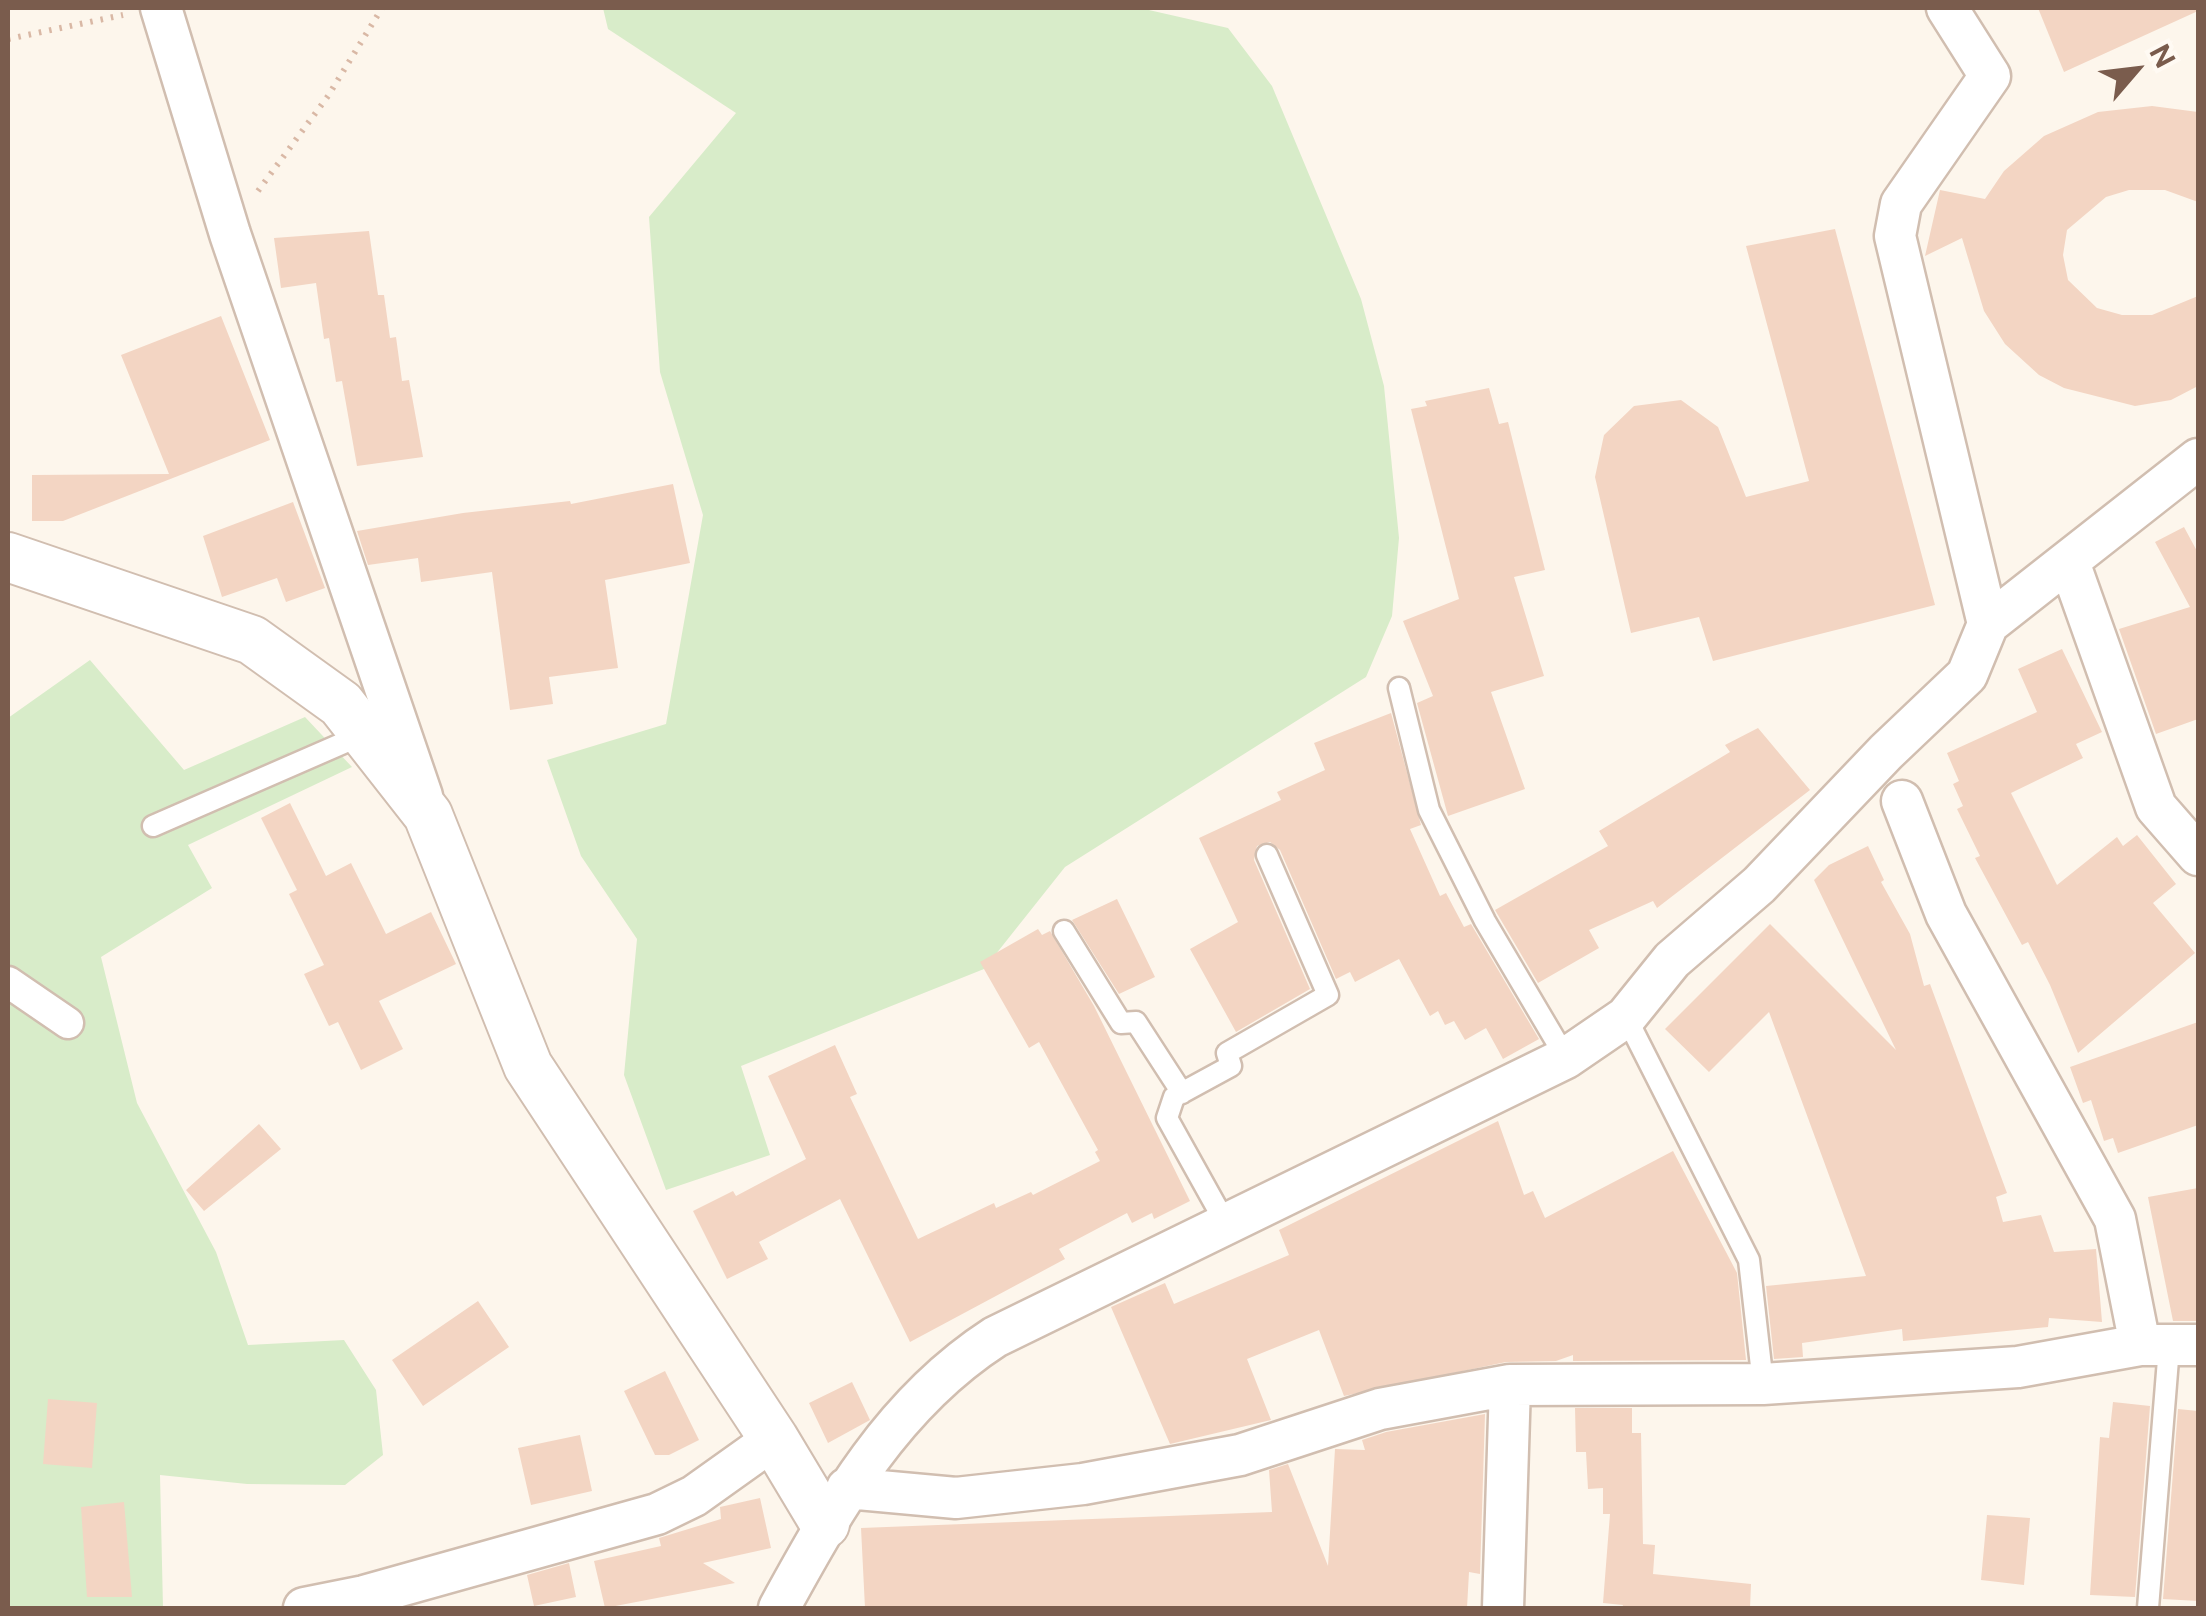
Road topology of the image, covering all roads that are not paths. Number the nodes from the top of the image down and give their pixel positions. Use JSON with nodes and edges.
{"nodes":[{"id":1,"x":1947,"y":8,"type":"edge"},
{"id":2,"x":150,"y":10,"type":"edge"},
{"id":3,"x":2198,"y":458,"type":"edge"},
{"id":4,"x":8,"y":557,"type":"edge"},
{"id":5,"x":2069,"y":562,"type":"junction"},
{"id":6,"x":1988,"y":624,"type":"junction"},
{"id":7,"x":1399,"y":688,"type":"dead end"},
{"id":8,"x":366,"y":733,"type":"junction"},
{"id":9,"x":1902,"y":801,"type":"dead end"},
{"id":10,"x":428,"y":815,"type":"junction"},
{"id":11,"x":153,"y":826,"type":"dead end"},
{"id":12,"x":2198,"y":855,"type":"edge"},
{"id":13,"x":1267,"y":856,"type":"dead end"},
{"id":14,"x":1064,"y":931,"type":"dead end"},
{"id":15,"x":8,"y":982,"type":"edge"},
{"id":16,"x":1626,"y":1017,"type":"junction"},
{"id":17,"x":68,"y":1023,"type":"dead end"},
{"id":18,"x":1566,"y":1058,"type":"junction"},
{"id":19,"x":1182,"y":1093,"type":"junction"},
{"id":20,"x":1226,"y":1224,"type":"junction"},
{"id":21,"x":2169,"y":1346,"type":"edge"},
{"id":22,"x":1763,"y":1384,"type":"junction"},
{"id":23,"x":1510,"y":1385,"type":"junction"},
{"id":24,"x":774,"y":1439,"type":"junction"},
{"id":25,"x":836,"y":1506,"type":"junction"},
{"id":26,"x":304,"y":1608,"type":"edge"},
{"id":27,"x":779,"y":1608,"type":"edge"},
{"id":28,"x":1502,"y":1608,"type":"edge"},
{"id":29,"x":2148,"y":1608,"type":"edge"}],
"edges":[{"from":1,"to":6,"type":"street"},
{"from":2,"to":10,"type":"street"},
{"from":3,"to":5,"type":"street"},
{"from":4,"to":8,"type":"street"},
{"from":5,"to":6,"type":"street"},
{"from":5,"to":12,"type":"street"},
{"from":6,"to":16,"type":"street"},
{"from":7,"to":18,"type":"lane"},
{"from":8,"to":10,"type":"street"},
{"from":8,"to":11,"type":"lane"},
{"from":9,"to":21,"type":"street"},
{"from":10,"to":24,"type":"street"},
{"from":13,"to":19,"type":"lane"},
{"from":14,"to":19,"type":"lane"},
{"from":15,"to":17,"type":"street"},
{"from":16,"to":18,"type":"street"},
{"from":16,"to":22,"type":"lane"},
{"from":18,"to":20,"type":"street"},
{"from":19,"to":20,"type":"lane"},
{"from":20,"to":25,"type":"street"},
{"from":21,"to":22,"type":"street"},
{"from":21,"to":29,"type":"lane"},
{"from":22,"to":23,"type":"street"},
{"from":23,"to":25,"type":"street"},
{"from":23,"to":28,"type":"street"},
{"from":24,"to":25,"type":"street"},
{"from":24,"to":26,"type":"street"},
{"from":25,"to":27,"type":"street"}]}
